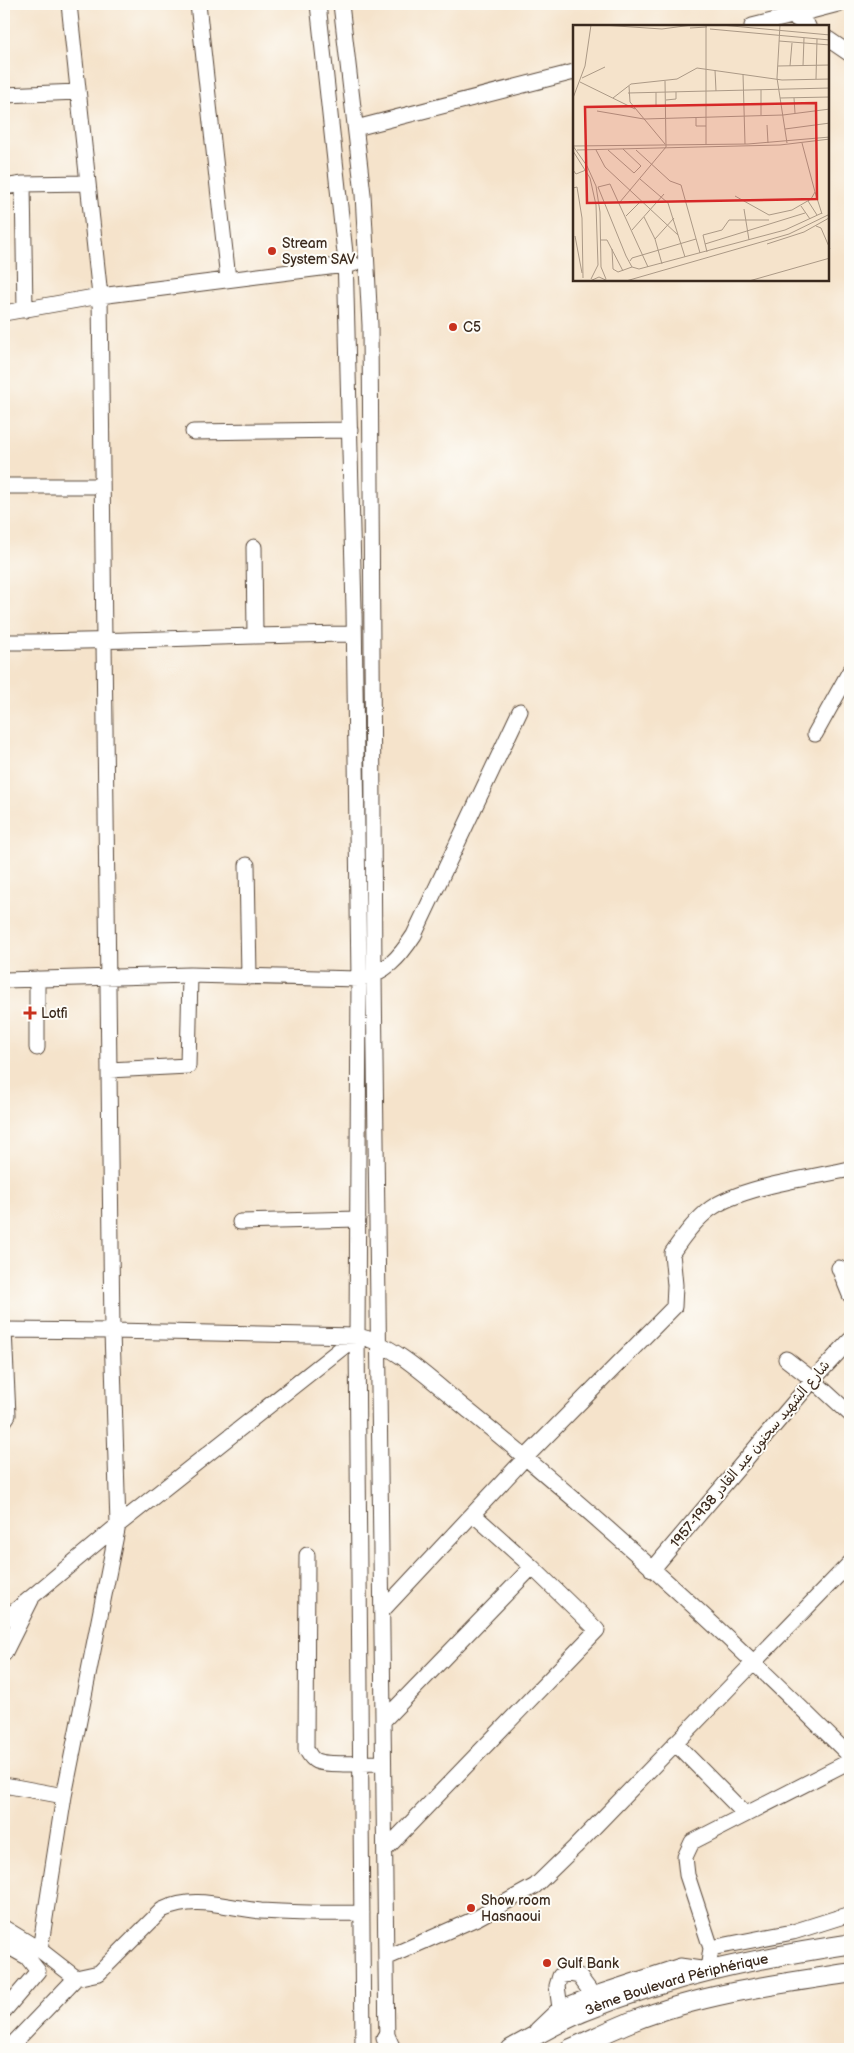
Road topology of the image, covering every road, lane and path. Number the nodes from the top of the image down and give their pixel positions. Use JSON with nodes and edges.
{"nodes":[{"id":1,"x":69,"y":4,"type":"edge"},
{"id":2,"x":198,"y":4,"type":"edge"},
{"id":3,"x":318,"y":4,"type":"edge"},
{"id":4,"x":341,"y":4,"type":"edge"},
{"id":5,"x":838,"y":4,"type":"edge"},
{"id":6,"x":792,"y":16,"type":"junction"},
{"id":7,"x":756,"y":25,"type":"edge"},
{"id":8,"x":806,"y":25,"type":"edge"},
{"id":9,"x":829,"y":40,"type":"edge"},
{"id":10,"x":850,"y":54,"type":"edge"},
{"id":11,"x":573,"y":72,"type":"edge"},
{"id":12,"x":78,"y":92,"type":"junction"},
{"id":13,"x":4,"y":94,"type":"edge"},
{"id":14,"x":356,"y":128,"type":"junction"},
{"id":15,"x":88,"y":183,"type":"junction"},
{"id":16,"x":23,"y":184,"type":"junction"},
{"id":17,"x":4,"y":187,"type":"edge"},
{"id":18,"x":367,"y":263,"type":"junction"},
{"id":19,"x":345,"y":264,"type":"junction"},
{"id":20,"x":228,"y":279,"type":"junction"},
{"id":21,"x":100,"y":296,"type":"junction"},
{"id":22,"x":25,"y":310,"type":"junction"},
{"id":23,"x":4,"y":313,"type":"edge"},
{"id":24,"x":350,"y":430,"type":"junction"},
{"id":25,"x":193,"y":432,"type":"dead end"},
{"id":26,"x":4,"y":486,"type":"edge"},
{"id":27,"x":102,"y":486,"type":"junction"},
{"id":28,"x":254,"y":547,"type":"dead end"},
{"id":29,"x":354,"y":634,"type":"junction"},
{"id":30,"x":255,"y":635,"type":"junction"},
{"id":31,"x":4,"y":642,"type":"edge"},
{"id":32,"x":103,"y":642,"type":"junction"},
{"id":33,"x":850,"y":671,"type":"edge"},
{"id":34,"x":520,"y":711,"type":"dead end"},
{"id":35,"x":815,"y":734,"type":"dead end"},
{"id":36,"x":247,"y":865,"type":"dead end"},
{"id":37,"x":190,"y":975,"type":"junction"},
{"id":38,"x":108,"y":977,"type":"junction"},
{"id":39,"x":249,"y":977,"type":"junction"},
{"id":40,"x":367,"y":977,"type":"junction"},
{"id":41,"x":37,"y":979,"type":"junction"},
{"id":42,"x":4,"y":980,"type":"edge"},
{"id":43,"x":37,"y":1048,"type":"dead end"},
{"id":44,"x":109,"y":1070,"type":"junction"},
{"id":45,"x":850,"y":1169,"type":"edge"},
{"id":46,"x":358,"y":1219,"type":"junction"},
{"id":47,"x":240,"y":1222,"type":"dead end"},
{"id":48,"x":839,"y":1268,"type":"dead end"},
{"id":49,"x":850,"y":1295,"type":"edge"},
{"id":50,"x":4,"y":1330,"type":"edge"},
{"id":51,"x":112,"y":1331,"type":"junction"},
{"id":52,"x":357,"y":1336,"type":"junction"},
{"id":53,"x":850,"y":1340,"type":"edge"},
{"id":54,"x":379,"y":1344,"type":"junction"},
{"id":55,"x":786,"y":1359,"type":"dead end"},
{"id":56,"x":813,"y":1380,"type":"junction"},
{"id":57,"x":850,"y":1414,"type":"edge"},
{"id":58,"x":4,"y":1421,"type":"edge"},
{"id":59,"x":526,"y":1457,"type":"junction"},
{"id":60,"x":473,"y":1514,"type":"junction"},
{"id":61,"x":118,"y":1525,"type":"junction"},
{"id":62,"x":307,"y":1555,"type":"dead end"},
{"id":63,"x":532,"y":1567,"type":"junction"},
{"id":64,"x":652,"y":1570,"type":"junction"},
{"id":65,"x":848,"y":1571,"type":"edge"},
{"id":66,"x":36,"y":1592,"type":"junction"},
{"id":67,"x":382,"y":1611,"type":"junction"},
{"id":68,"x":4,"y":1620,"type":"edge"},
{"id":69,"x":4,"y":1654,"type":"edge"},
{"id":70,"x":755,"y":1662,"type":"junction"},
{"id":71,"x":383,"y":1721,"type":"junction"},
{"id":72,"x":675,"y":1744,"type":"junction"},
{"id":73,"x":850,"y":1756,"type":"edge"},
{"id":74,"x":850,"y":1761,"type":"edge"},
{"id":75,"x":383,"y":1763,"type":"junction"},
{"id":76,"x":360,"y":1764,"type":"junction"},
{"id":77,"x":4,"y":1786,"type":"edge"},
{"id":78,"x":64,"y":1796,"type":"junction"},
{"id":79,"x":745,"y":1814,"type":"junction"},
{"id":80,"x":385,"y":1850,"type":"junction"},
{"id":81,"x":362,"y":1913,"type":"junction"},
{"id":82,"x":850,"y":1914,"type":"edge"},
{"id":83,"x":4,"y":1928,"type":"edge"},
{"id":84,"x":4,"y":1944,"type":"edge"},
{"id":85,"x":850,"y":1944,"type":"edge"},
{"id":86,"x":711,"y":1948,"type":"junction"},
{"id":87,"x":40,"y":1950,"type":"junction"},
{"id":88,"x":386,"y":1958,"type":"junction"},
{"id":89,"x":708,"y":1970,"type":"junction"},
{"id":90,"x":850,"y":1973,"type":"edge"},
{"id":91,"x":76,"y":1978,"type":"junction"},
{"id":92,"x":593,"y":1995,"type":"junction"},
{"id":93,"x":560,"y":2008,"type":"junction"},
{"id":94,"x":4,"y":2011,"type":"edge"},
{"id":95,"x":388,"y":2045,"type":"edge"},
{"id":96,"x":517,"y":2046,"type":"edge"},
{"id":97,"x":8,"y":2049,"type":"edge"},
{"id":98,"x":363,"y":2049,"type":"edge"},
{"id":99,"x":570,"y":2049,"type":"edge"}],
"edges":[{"from":1,"to":12,"type":"street"},
{"from":2,"to":20,"type":"street"},
{"from":3,"to":19,"type":"street"},
{"from":4,"to":14,"type":"street"},
{"from":5,"to":6,"type":"street"},
{"from":6,"to":7,"type":"street"},
{"from":6,"to":8,"type":"street"},
{"from":9,"to":10,"type":"street"},
{"from":11,"to":14,"type":"street"},
{"from":12,"to":13,"type":"street"},
{"from":12,"to":15,"type":"street"},
{"from":14,"to":18,"type":"street"},
{"from":15,"to":16,"type":"street"},
{"from":15,"to":21,"type":"street"},
{"from":16,"to":17,"type":"street"},
{"from":16,"to":22,"type":"street"},
{"from":18,"to":19,"type":"street"},
{"from":18,"to":40,"type":"street"},
{"from":19,"to":20,"type":"street"},
{"from":19,"to":24,"type":"street"},
{"from":20,"to":21,"type":"street"},
{"from":21,"to":22,"type":"street"},
{"from":21,"to":27,"type":"street"},
{"from":22,"to":23,"type":"street"},
{"from":24,"to":25,"type":"street"},
{"from":24,"to":29,"type":"street"},
{"from":26,"to":27,"type":"street"},
{"from":27,"to":32,"type":"street"},
{"from":28,"to":30,"type":"street"},
{"from":29,"to":30,"type":"street"},
{"from":29,"to":40,"type":"street"},
{"from":30,"to":32,"type":"street"},
{"from":31,"to":32,"type":"street"},
{"from":32,"to":38,"type":"street"},
{"from":33,"to":35,"type":"street"},
{"from":34,"to":40,"type":"street"},
{"from":36,"to":39,"type":"street"},
{"from":37,"to":38,"type":"street"},
{"from":37,"to":39,"type":"street"},
{"from":37,"to":44,"type":"street"},
{"from":38,"to":41,"type":"street"},
{"from":38,"to":44,"type":"street"},
{"from":39,"to":40,"type":"street"},
{"from":40,"to":46,"type":"street"},
{"from":40,"to":54,"type":"street"},
{"from":41,"to":42,"type":"street"},
{"from":41,"to":43,"type":"street"},
{"from":44,"to":51,"type":"street"},
{"from":45,"to":59,"type":"street"},
{"from":46,"to":47,"type":"street"},
{"from":46,"to":52,"type":"street"},
{"from":48,"to":49,"type":"street"},
{"from":50,"to":51,"type":"street"},
{"from":50,"to":58,"type":"street"},
{"from":51,"to":52,"type":"street"},
{"from":51,"to":61,"type":"street"},
{"from":52,"to":54,"type":"street"},
{"from":52,"to":61,"type":"street"},
{"from":52,"to":76,"type":"street"},
{"from":53,"to":56,"type":"street","name":"شارع الشهيد سحنون عبد القادر 1938-1957"},
{"from":54,"to":59,"type":"street"},
{"from":54,"to":67,"type":"street"},
{"from":55,"to":56,"type":"street"},
{"from":56,"to":57,"type":"street"},
{"from":56,"to":64,"type":"street","name":"شارع الشهيد سحنون عبد القادر 1938-1957"},
{"from":59,"to":60,"type":"street"},
{"from":59,"to":64,"type":"street"},
{"from":60,"to":63,"type":"street"},
{"from":60,"to":67,"type":"street"},
{"from":61,"to":66,"type":"street"},
{"from":61,"to":78,"type":"street"},
{"from":62,"to":76,"type":"street"},
{"from":63,"to":71,"type":"street"},
{"from":63,"to":80,"type":"street"},
{"from":64,"to":70,"type":"street"},
{"from":65,"to":70,"type":"street"},
{"from":66,"to":68,"type":"street"},
{"from":66,"to":69,"type":"street"},
{"from":67,"to":71,"type":"street"},
{"from":70,"to":72,"type":"street"},
{"from":70,"to":73,"type":"street"},
{"from":71,"to":75,"type":"street"},
{"from":72,"to":79,"type":"street"},
{"from":72,"to":88,"type":"street"},
{"from":74,"to":79,"type":"street"},
{"from":75,"to":76,"type":"street"},
{"from":75,"to":80,"type":"street"},
{"from":76,"to":81,"type":"street"},
{"from":77,"to":78,"type":"street"},
{"from":78,"to":87,"type":"street"},
{"from":79,"to":86,"type":"street"},
{"from":80,"to":88,"type":"street"},
{"from":81,"to":91,"type":"street"},
{"from":81,"to":98,"type":"street"},
{"from":82,"to":86,"type":"street"},
{"from":83,"to":87,"type":"street"},
{"from":84,"to":94,"type":"street"},
{"from":85,"to":89,"type":"main road","name":"3ème Boulevard Périphérique"},
{"from":86,"to":89,"type":"street"},
{"from":87,"to":91,"type":"street"},
{"from":88,"to":95,"type":"street"},
{"from":89,"to":92,"type":"street"},
{"from":89,"to":96,"type":"main road","name":"3ème Boulevard Périphérique"},
{"from":90,"to":99,"type":"main road","name":"3ème Boulevard Périphérique"},
{"from":91,"to":97,"type":"street"},
{"from":92,"to":93,"type":"street"},
{"from":92,"to":93,"type":"street"},
{"from":93,"to":96,"type":"street"}]}
